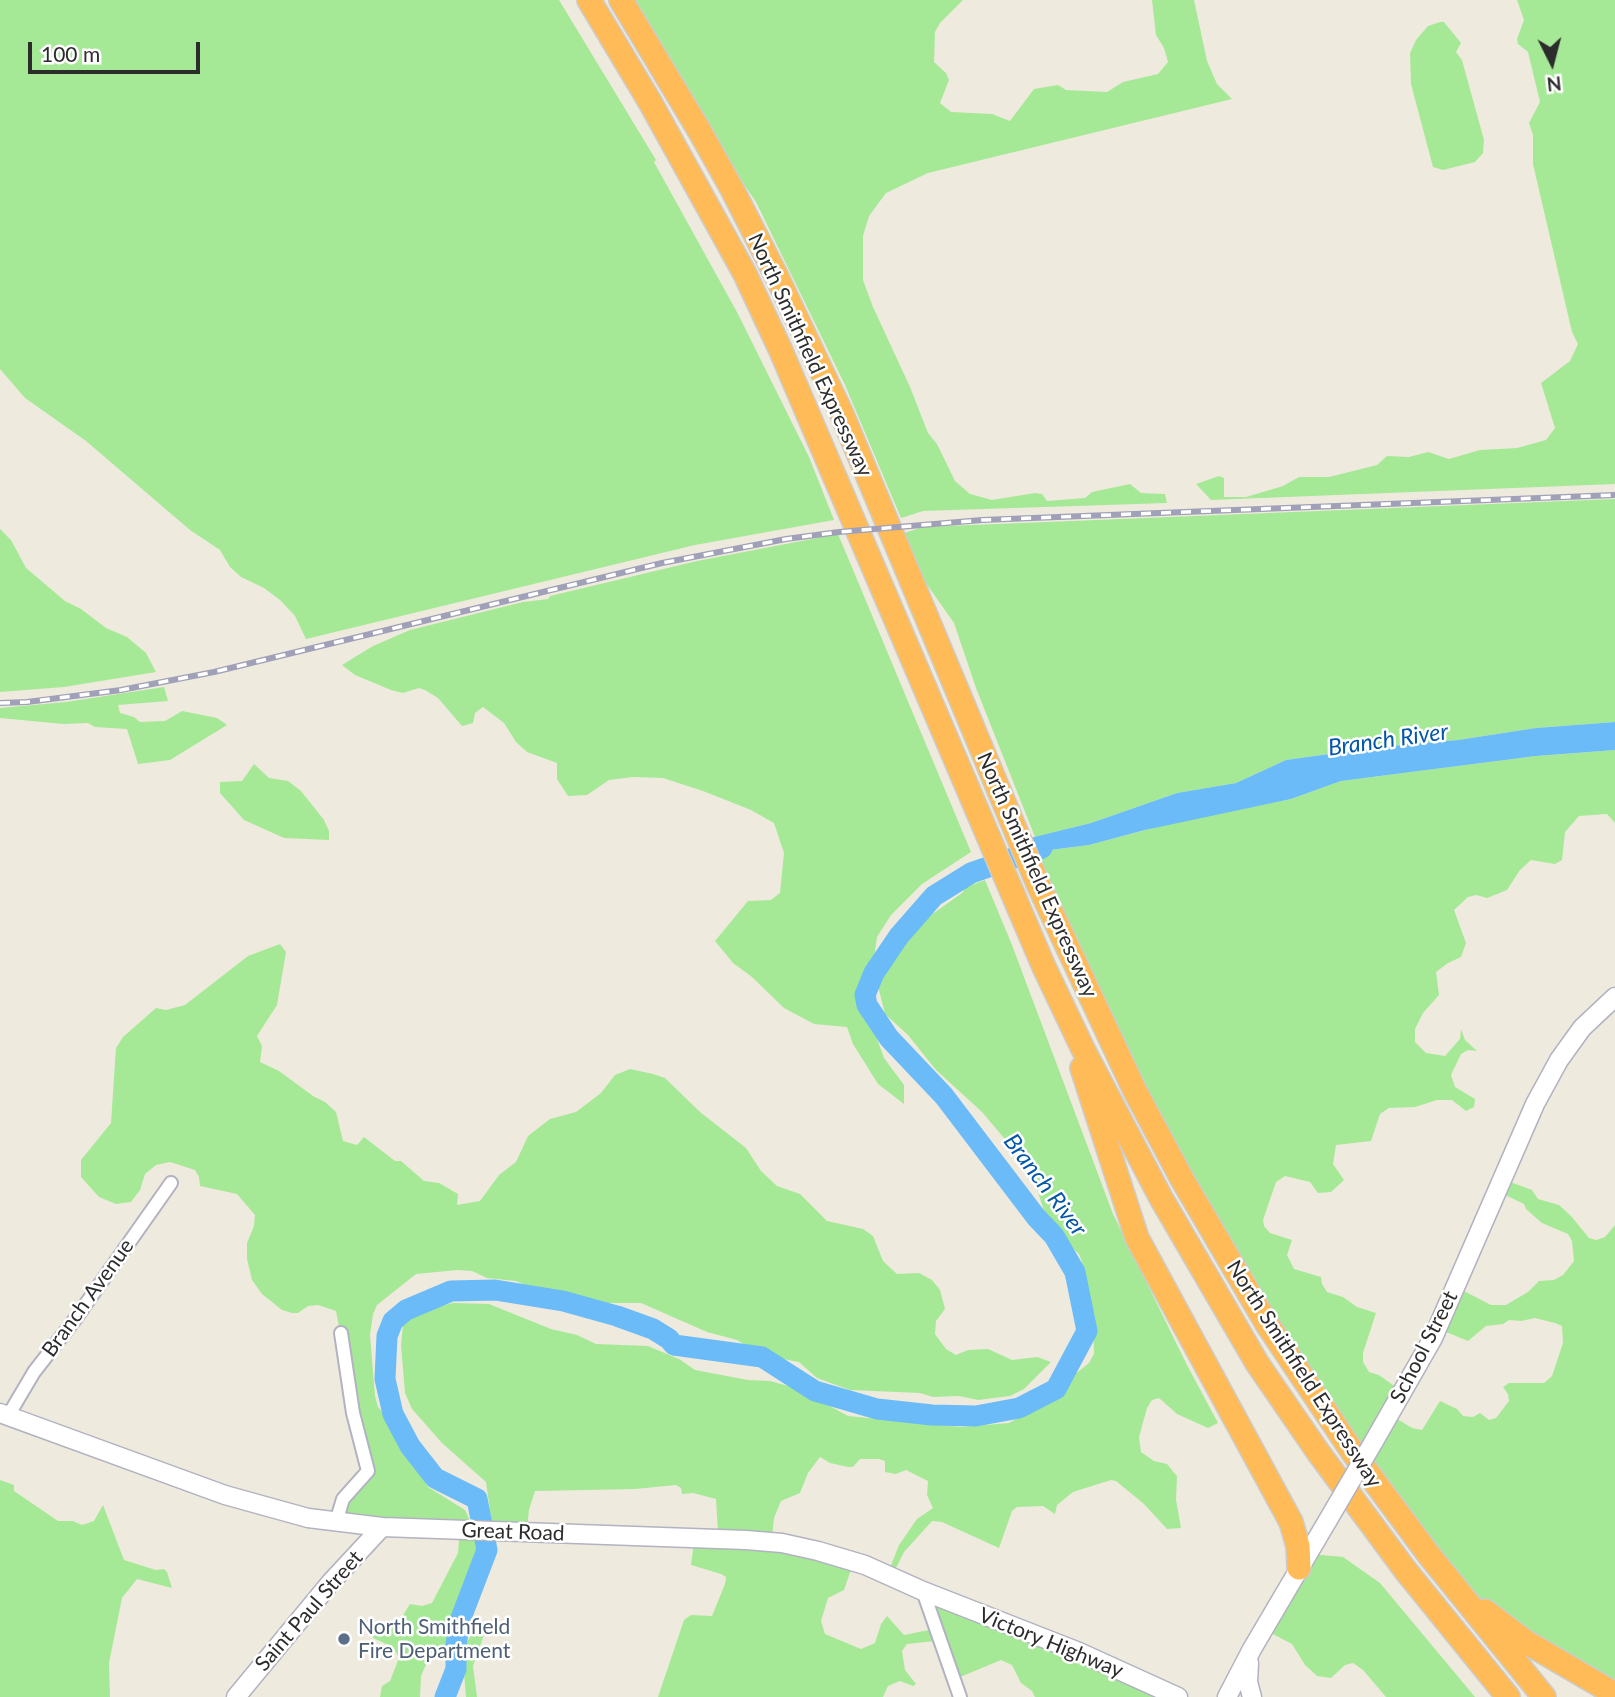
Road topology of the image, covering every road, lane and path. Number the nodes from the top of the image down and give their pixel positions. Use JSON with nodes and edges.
{"nodes":[{"id":1,"x":589,"y":0,"type":"edge"},
{"id":2,"x":621,"y":0,"type":"edge"},
{"id":3,"x":1615,"y":997,"type":"edge"},
{"id":4,"x":1072,"y":1024,"type":"junction"},
{"id":5,"x":171,"y":1183,"type":"dead end"},
{"id":6,"x":341,"y":1333,"type":"dead end"},
{"id":7,"x":4,"y":1414,"type":"edge"},
{"id":8,"x":336,"y":1522,"type":"junction"},
{"id":9,"x":382,"y":1527,"type":"junction"},
{"id":10,"x":1429,"y":1555,"type":"junction"},
{"id":11,"x":1299,"y":1568,"type":"junction"},
{"id":12,"x":923,"y":1591,"type":"junction"},
{"id":13,"x":1252,"y":1649,"type":"junction"},
{"id":14,"x":1615,"y":1694,"type":"edge"},
{"id":15,"x":236,"y":1697,"type":"edge"},
{"id":16,"x":960,"y":1697,"type":"edge"},
{"id":17,"x":1178,"y":1697,"type":"edge"},
{"id":18,"x":1227,"y":1697,"type":"edge"},
{"id":19,"x":1252,"y":1697,"type":"edge"},
{"id":20,"x":1508,"y":1697,"type":"edge"},
{"id":21,"x":1544,"y":1697,"type":"edge"}],
"edges":[{"from":1,"to":4,"type":"highway","name":"North Smithfield Expressway"},
{"from":2,"to":10,"type":"highway","name":"North Smithfield Expressway"},
{"from":3,"to":11,"type":"main road","name":"School Street","bridge":true},
{"from":4,"to":11,"type":"highway"},
{"from":4,"to":20,"type":"highway","name":"North Smithfield Expressway"},
{"from":5,"to":7,"type":"street","name":"Branch Avenue"},
{"from":6,"to":8,"type":"street"},
{"from":7,"to":8,"type":"main road","name":"Great Road"},
{"from":8,"to":9,"type":"main road","name":"Great Road"},
{"from":9,"to":12,"type":"main road","name":"Great Road"},
{"from":9,"to":15,"type":"main road","name":"Saint Paul Street"},
{"from":10,"to":14,"type":"highway"},
{"from":10,"to":21,"type":"highway","name":"North Smithfield Expressway"},
{"from":11,"to":13,"type":"main road","name":"School Street"},
{"from":12,"to":16,"type":"street"},
{"from":12,"to":17,"type":"main road","name":"Victory Highway"},
{"from":13,"to":18,"type":"main road","name":"School Street"},
{"from":13,"to":19,"type":"main road"}]}
